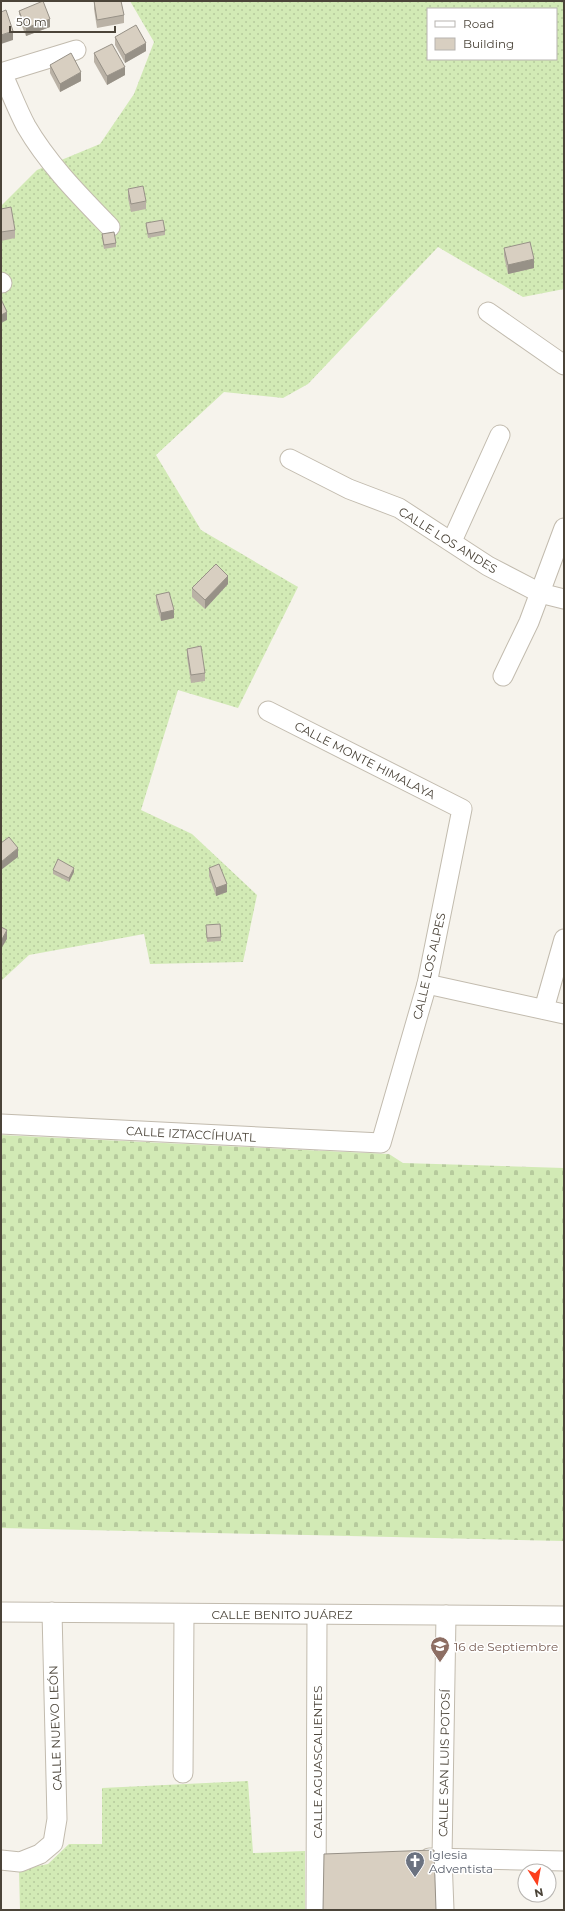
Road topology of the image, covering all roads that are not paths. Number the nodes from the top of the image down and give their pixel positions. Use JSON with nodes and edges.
{"nodes":[{"id":1,"x":76,"y":50,"type":"dead end"},
{"id":2,"x":2,"y":73,"type":"edge"},
{"id":3,"x":110,"y":227,"type":"dead end"},
{"id":4,"x":488,"y":312,"type":"dead end"},
{"id":5,"x":564,"y":366,"type":"edge"},
{"id":6,"x":500,"y":434,"type":"dead end"},
{"id":7,"x":290,"y":459,"type":"dead end"},
{"id":8,"x":564,"y":528,"type":"edge"},
{"id":9,"x":452,"y":541,"type":"junction"},
{"id":10,"x":540,"y":593,"type":"junction"},
{"id":11,"x":564,"y":599,"type":"edge"},
{"id":12,"x":503,"y":676,"type":"dead end"},
{"id":13,"x":268,"y":711,"type":"dead end"},
{"id":14,"x":462,"y":809,"type":"joint"},
{"id":15,"x":564,"y":939,"type":"edge"},
{"id":16,"x":428,"y":984,"type":"junction"},
{"id":17,"x":544,"y":1009,"type":"junction"},
{"id":18,"x":564,"y":1014,"type":"edge"},
{"id":19,"x":1,"y":1124,"type":"edge"},
{"id":20,"x":381,"y":1143,"type":"joint"},
{"id":21,"x":1,"y":1612,"type":"edge"},
{"id":22,"x":52,"y":1612,"type":"junction"},
{"id":23,"x":184,"y":1614,"type":"junction"},
{"id":24,"x":317,"y":1615,"type":"junction"},
{"id":25,"x":446,"y":1616,"type":"junction"},
{"id":26,"x":564,"y":1616,"type":"edge"},
{"id":27,"x":183,"y":1773,"type":"dead end"},
{"id":28,"x":442,"y":1858,"type":"junction"},
{"id":29,"x":411,"y":1859,"type":"edge"},
{"id":30,"x":1,"y":1860,"type":"edge"},
{"id":31,"x":564,"y":1861,"type":"edge"},
{"id":32,"x":316,"y":1910,"type":"edge"},
{"id":33,"x":444,"y":1910,"type":"edge"}],
"edges":[{"from":1,"to":2,"type":"street"},
{"from":2,"to":3,"type":"street"},
{"from":4,"to":5,"type":"street"},
{"from":6,"to":9,"type":"street"},
{"from":7,"to":9,"type":"street","name":"CALLE LOS ANDES"},
{"from":8,"to":10,"type":"street"},
{"from":9,"to":10,"type":"street","name":"CALLE LOS ANDES"},
{"from":10,"to":11,"type":"street","name":"CALLE LOS ANDES"},
{"from":10,"to":12,"type":"street"},
{"from":13,"to":14,"type":"street","name":"CALLE MONTE HIMALAYA"},
{"from":14,"to":16,"type":"street","name":"CALLE LOS ALPES"},
{"from":15,"to":17,"type":"street"},
{"from":16,"to":17,"type":"street"},
{"from":16,"to":20,"type":"street","name":"CALLE LOS ALPES"},
{"from":17,"to":18,"type":"street"},
{"from":19,"to":20,"type":"street","name":"CALLE IZTACCÍHUATL"},
{"from":21,"to":22,"type":"street","name":"CALLE BENITO JUÁREZ"},
{"from":22,"to":23,"type":"street","name":"CALLE BENITO JUÁREZ"},
{"from":22,"to":30,"type":"street","name":"CALLE NUEVO LEÓN"},
{"from":23,"to":24,"type":"street","name":"CALLE BENITO JUÁREZ"},
{"from":23,"to":27,"type":"street"},
{"from":24,"to":25,"type":"street","name":"CALLE BENITO JUÁREZ"},
{"from":24,"to":32,"type":"street","name":"CALLE AGUASCALIENTES"},
{"from":25,"to":26,"type":"street","name":"CALLE BENITO JUÁREZ"},
{"from":25,"to":28,"type":"street","name":"CALLE SAN LUIS POTOSÍ"},
{"from":28,"to":29,"type":"street"},
{"from":28,"to":31,"type":"street"},
{"from":28,"to":33,"type":"street","name":"CALLE SAN LUIS POTOSÍ"}]}
